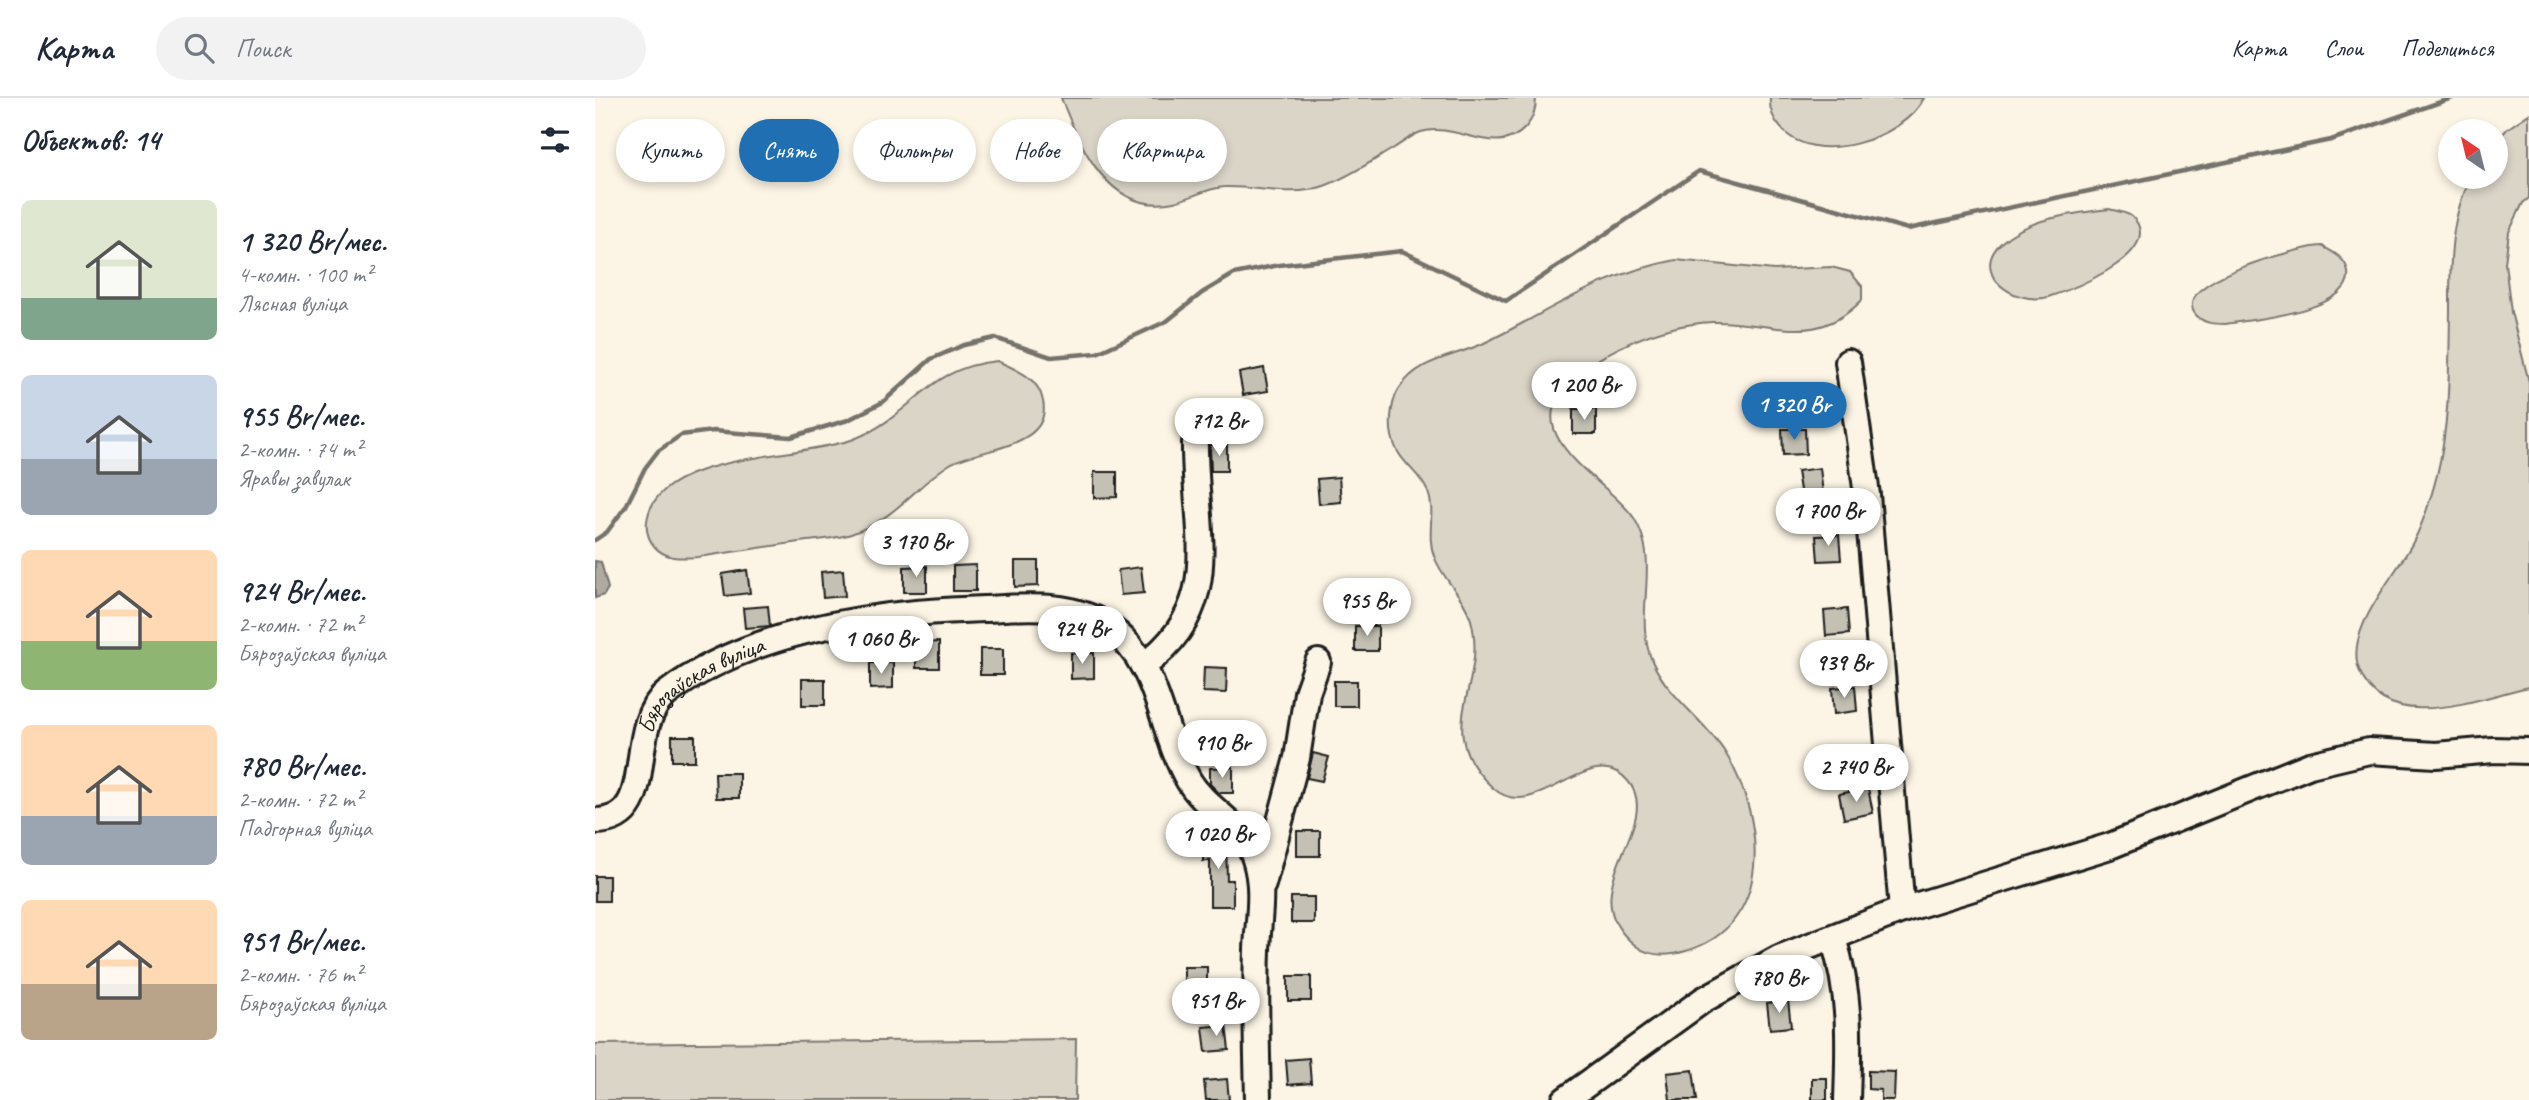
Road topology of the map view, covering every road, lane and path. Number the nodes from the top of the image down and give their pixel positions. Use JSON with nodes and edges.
{"nodes":[{"id":1,"x":1848,"y":362,"type":"dead end"},
{"id":2,"x":1195,"y":443,"type":"dead end"},
{"id":3,"x":1318,"y":662,"type":"dead end"},
{"id":4,"x":1143,"y":666,"type":"junction"},
{"id":5,"x":2529,"y":751,"type":"edge"},
{"id":6,"x":595,"y":821,"type":"edge"},
{"id":7,"x":1262,"y":888,"type":"junction"},
{"id":8,"x":1902,"y":910,"type":"junction"},
{"id":9,"x":1833,"y":938,"type":"junction"},
{"id":10,"x":1258,"y":1100,"type":"edge"},
{"id":11,"x":1566,"y":1100,"type":"edge"},
{"id":12,"x":1847,"y":1100,"type":"edge"}],
"edges":[{"from":1,"to":8,"type":"street"},
{"from":2,"to":4,"type":"street"},
{"from":3,"to":7,"type":"street"},
{"from":4,"to":6,"type":"street","name":"Бярозаўская вуліца"},
{"from":4,"to":7,"type":"street","name":"Бярозаўская вуліца"},
{"from":5,"to":8,"type":"street"},
{"from":7,"to":10,"type":"street","name":"Бярозаўская вуліца"},
{"from":8,"to":9,"type":"street"},
{"from":9,"to":11,"type":"street"},
{"from":9,"to":12,"type":"street"}]}
